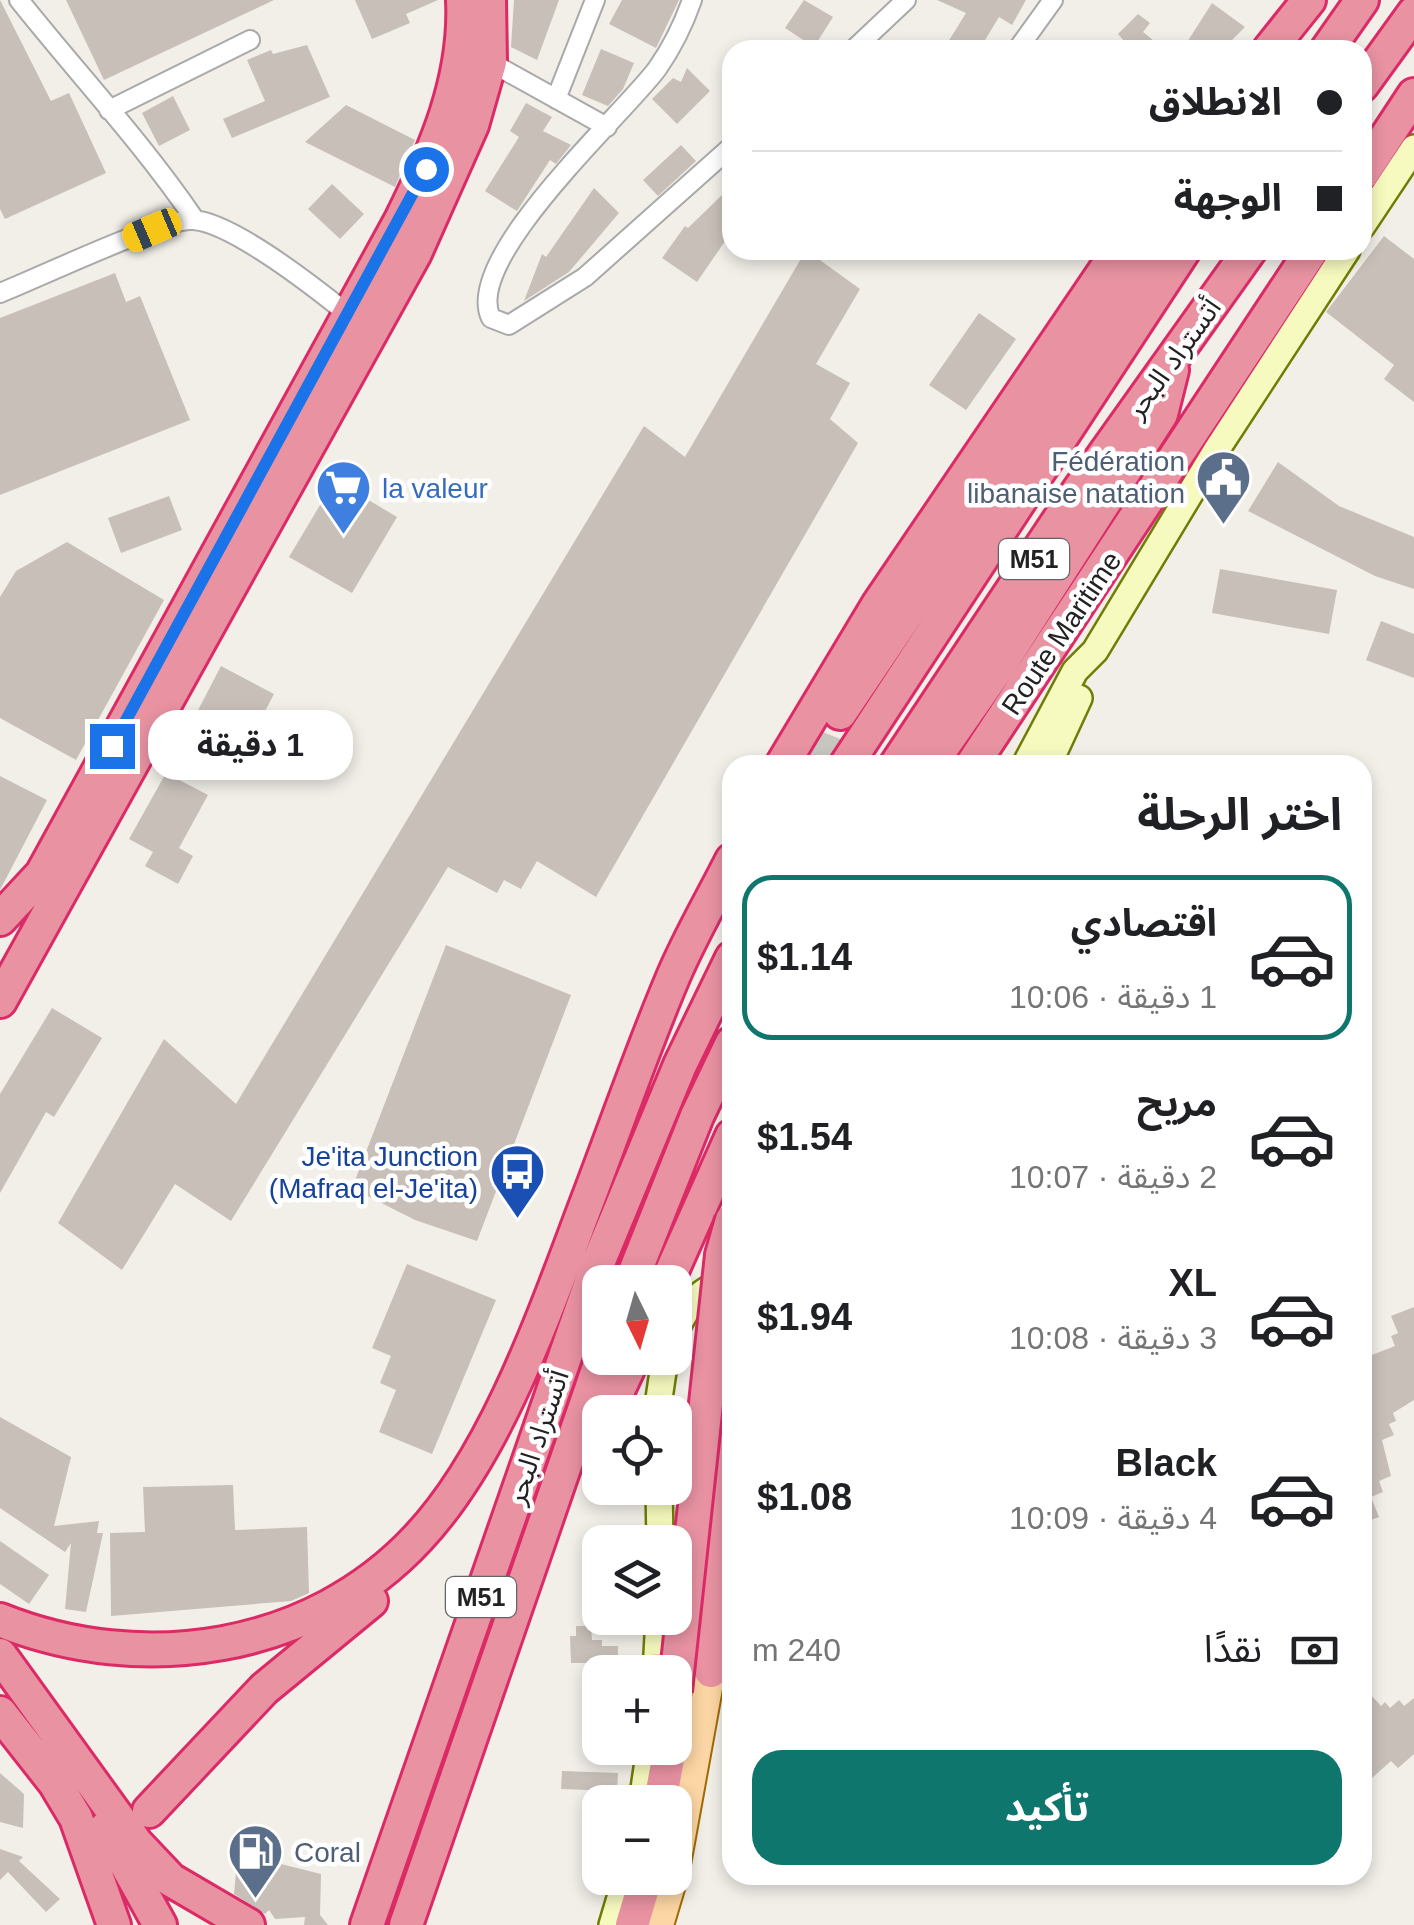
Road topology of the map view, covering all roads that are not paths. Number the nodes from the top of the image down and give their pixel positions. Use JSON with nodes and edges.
{"nodes":[{"id":1,"x":19,"y":0,"type":"edge"},
{"id":2,"x":463,"y":0,"type":"edge"},
{"id":3,"x":489,"y":0,"type":"edge"},
{"id":4,"x":595,"y":0,"type":"edge"},
{"id":5,"x":692,"y":0,"type":"edge"},
{"id":6,"x":906,"y":0,"type":"edge"},
{"id":7,"x":1053,"y":0,"type":"edge"},
{"id":8,"x":1309,"y":0,"type":"edge"},
{"id":9,"x":1362,"y":0,"type":"edge"},
{"id":10,"x":1414,"y":13,"type":"edge"},
{"id":11,"x":250,"y":40,"type":"dead end"},
{"id":12,"x":863,"y":40,"type":"edge"},
{"id":13,"x":1025,"y":40,"type":"edge"},
{"id":14,"x":1277,"y":40,"type":"edge"},
{"id":15,"x":1333,"y":40,"type":"edge"},
{"id":16,"x":490,"y":62,"type":"junction"},
{"id":17,"x":1372,"y":71,"type":"edge"},
{"id":18,"x":1414,"y":95,"type":"edge"},
{"id":19,"x":556,"y":98,"type":"junction"},
{"id":20,"x":109,"y":110,"type":"junction"},
{"id":21,"x":607,"y":127,"type":"junction"},
{"id":22,"x":1414,"y":148,"type":"edge"},
{"id":23,"x":722,"y":155,"type":"edge"},
{"id":24,"x":1372,"y":159,"type":"edge"},
{"id":25,"x":1372,"y":211,"type":"edge"},
{"id":26,"x":194,"y":220,"type":"junction"},
{"id":27,"x":1113,"y":260,"type":"edge"},
{"id":28,"x":1145,"y":260,"type":"edge"},
{"id":29,"x":1177,"y":260,"type":"edge"},
{"id":30,"x":1243,"y":260,"type":"edge"},
{"id":31,"x":1305,"y":260,"type":"edge"},
{"id":32,"x":1340,"y":260,"type":"edge"},
{"id":33,"x":0,"y":294,"type":"edge"},
{"id":34,"x":349,"y":316,"type":"junction"},
{"id":35,"x":1175,"y":354,"type":"junction"},
{"id":36,"x":1095,"y":651,"type":"junction"},
{"id":37,"x":840,"y":713,"type":"tunnel mouth"},
{"id":38,"x":788,"y":755,"type":"edge"},
{"id":39,"x":853,"y":755,"type":"edge"},
{"id":40,"x":903,"y":755,"type":"edge"},
{"id":41,"x":937,"y":755,"type":"edge"},
{"id":42,"x":979,"y":755,"type":"edge"},
{"id":43,"x":1030,"y":755,"type":"edge"},
{"id":44,"x":1053,"y":755,"type":"edge"},
{"id":45,"x":73,"y":870,"type":"junction"},
{"id":46,"x":722,"y":880,"type":"edge"},
{"id":47,"x":0,"y":919,"type":"edge"},
{"id":48,"x":0,"y":974,"type":"edge"},
{"id":49,"x":722,"y":979,"type":"edge"},
{"id":50,"x":0,"y":1001,"type":"edge"},
{"id":51,"x":722,"y":1064,"type":"edge"},
{"id":52,"x":722,"y":1158,"type":"edge"},
{"id":53,"x":722,"y":1255,"type":"edge"},
{"id":54,"x":597,"y":1265,"type":"edge"},
{"id":55,"x":637,"y":1265,"type":"edge"},
{"id":56,"x":675,"y":1265,"type":"edge"},
{"id":57,"x":722,"y":1285,"type":"edge"},
{"id":58,"x":582,"y":1290,"type":"edge"},
{"id":59,"x":692,"y":1303,"type":"edge"},
{"id":60,"x":582,"y":1308,"type":"edge"},
{"id":61,"x":596,"y":1375,"type":"edge"},
{"id":62,"x":474,"y":1464,"type":"junction"},
{"id":63,"x":582,"y":1470,"type":"edge"},
{"id":64,"x":540,"y":1537,"type":"junction"},
{"id":65,"x":722,"y":1552,"type":"edge"},
{"id":66,"x":0,"y":1620,"type":"edge"},
{"id":67,"x":0,"y":1655,"type":"edge"},
{"id":68,"x":666,"y":1655,"type":"edge"},
{"id":69,"x":711,"y":1671,"type":"junction"},
{"id":70,"x":692,"y":1673,"type":"edge"},
{"id":71,"x":0,"y":1690,"type":"edge"},
{"id":72,"x":0,"y":1713,"type":"edge"},
{"id":73,"x":690,"y":1785,"type":"edge"},
{"id":74,"x":149,"y":1811,"type":"dead end"},
{"id":75,"x":136,"y":1843,"type":"junction"},
{"id":76,"x":621,"y":1895,"type":"edge"},
{"id":77,"x":641,"y":1895,"type":"edge"},
{"id":78,"x":668,"y":1895,"type":"edge"},
{"id":79,"x":114,"y":1925,"type":"edge"},
{"id":80,"x":160,"y":1925,"type":"edge"},
{"id":81,"x":180,"y":1925,"type":"edge"},
{"id":82,"x":248,"y":1925,"type":"edge"},
{"id":83,"x":367,"y":1925,"type":"edge"},
{"id":84,"x":406,"y":1925,"type":"edge"},
{"id":85,"x":612,"y":1925,"type":"edge"},
{"id":86,"x":632,"y":1925,"type":"edge"},
{"id":87,"x":659,"y":1925,"type":"edge"}],
"edges":[{"from":1,"to":20,"type":"street"},
{"from":2,"to":34,"type":"highway"},
{"from":3,"to":16,"type":"highway"},
{"from":4,"to":19,"type":"street"},
{"from":5,"to":21,"type":"street"},
{"from":6,"to":12,"type":"street"},
{"from":7,"to":13,"type":"street"},
{"from":8,"to":14,"type":"highway"},
{"from":9,"to":15,"type":"highway"},
{"from":10,"to":17,"type":"highway"},
{"from":11,"to":20,"type":"street"},
{"from":16,"to":19,"type":"street"},
{"from":16,"to":45,"type":"highway"},
{"from":18,"to":24,"type":"highway"},
{"from":19,"to":21,"type":"street"},
{"from":20,"to":26,"type":"street"},
{"from":21,"to":23,"type":"street"},
{"from":22,"to":25,"type":"street"},
{"from":26,"to":33,"type":"street"},
{"from":26,"to":34,"type":"street"},
{"from":27,"to":38,"type":"highway"},
{"from":28,"to":37,"type":"highway"},
{"from":29,"to":39,"type":"highway","name":"أتستراد البحر","number":"M51"},
{"from":30,"to":35,"type":"highway","name":"أتستراد البحر","number":"M51"},
{"from":31,"to":42,"type":"highway","name":"Route Maritime"},
{"from":32,"to":36,"type":"street"},
{"from":34,"to":47,"type":"highway"},
{"from":35,"to":40,"type":"highway","name":"أتستراد البحر","number":"M51"},
{"from":35,"to":41,"type":"highway"},
{"from":36,"to":43,"type":"street"},
{"from":36,"to":44,"type":"street"},
{"from":45,"to":48,"type":"highway"},
{"from":45,"to":50,"type":"highway"},
{"from":46,"to":62,"type":"highway"},
{"from":49,"to":54,"type":"highway","name":"أتستراد البحر","number":"M51"},
{"from":51,"to":55,"type":"highway"},
{"from":52,"to":56,"type":"highway"},
{"from":53,"to":68,"type":"highway","bridge":true},
{"from":57,"to":59,"type":"street"},
{"from":58,"to":62,"type":"highway"},
{"from":60,"to":83,"type":"highway","name":"أتستراد البحر","number":"M51"},
{"from":61,"to":64,"type":"highway","name":"أتستراد البحر","number":"M51"},
{"from":62,"to":66,"type":"highway"},
{"from":62,"to":74,"type":"highway"},
{"from":63,"to":64,"type":"highway"},
{"from":64,"to":84,"type":"highway","name":"أتستراد البحر","number":"M51"},
{"from":65,"to":69,"type":"highway"},
{"from":67,"to":75,"type":"highway"},
{"from":69,"to":70,"type":"main road"},
{"from":69,"to":73,"type":"main road"},
{"from":71,"to":80,"type":"highway"},
{"from":72,"to":79,"type":"highway"},
{"from":75,"to":81,"type":"highway"},
{"from":75,"to":82,"type":"highway"},
{"from":76,"to":85,"type":"street"},
{"from":77,"to":86,"type":"highway"},
{"from":78,"to":87,"type":"main road"}]}
